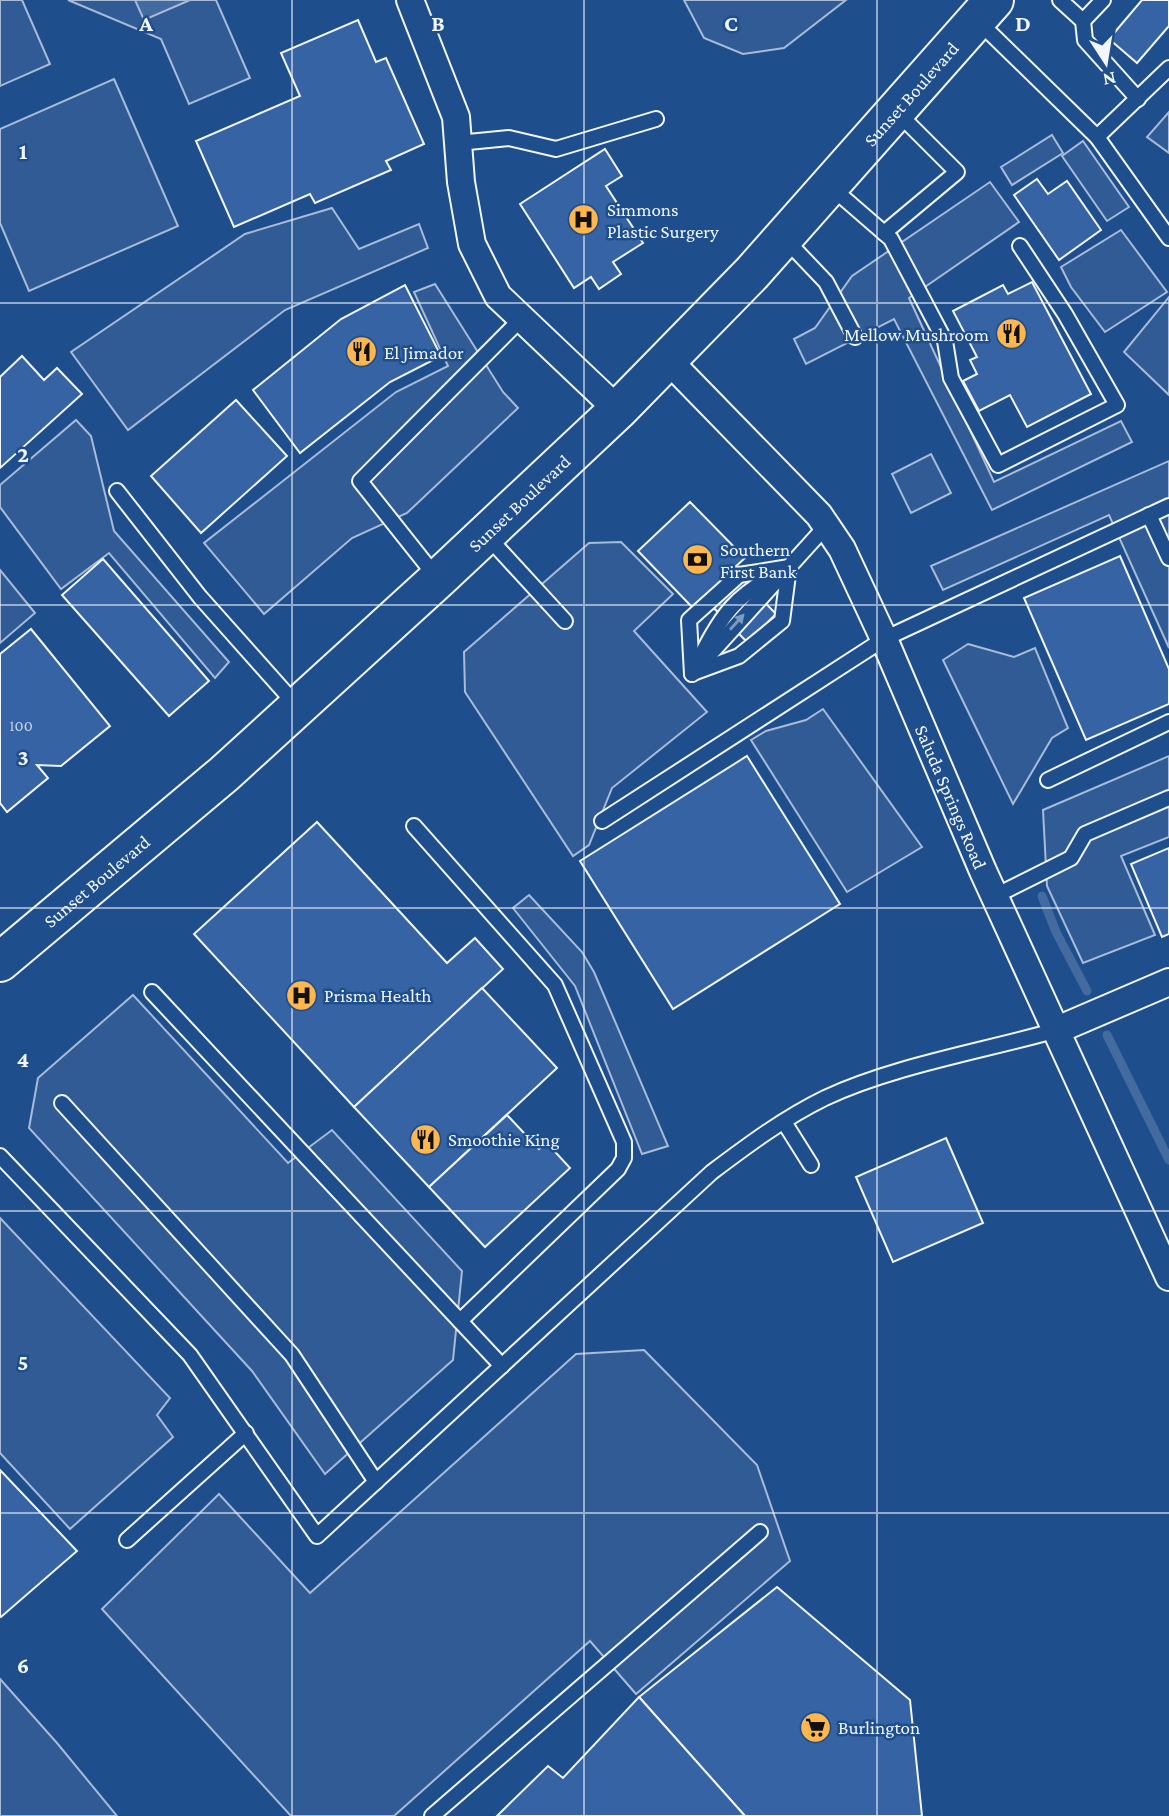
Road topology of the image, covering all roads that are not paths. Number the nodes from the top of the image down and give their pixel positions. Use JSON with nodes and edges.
{"nodes":[{"id":1,"x":410,"y":0,"type":"edge"},
{"id":2,"x":1060,"y":0,"type":"edge"},
{"id":3,"x":1103,"y":0,"type":"edge"},
{"id":4,"x":985,"y":10,"type":"edge"},
{"id":5,"x":1083,"y":21,"type":"junction"},
{"id":6,"x":1169,"y":68,"type":"edge"},
{"id":7,"x":1139,"y":99,"type":"junction"},
{"id":8,"x":896,"y":111,"type":"junction"},
{"id":9,"x":656,"y":119,"type":"dead end"},
{"id":10,"x":1097,"y":137,"type":"junction"},
{"id":11,"x":458,"y":143,"type":"junction"},
{"id":12,"x":830,"y":186,"type":"junction"},
{"id":13,"x":884,"y":233,"type":"junction"},
{"id":14,"x":784,"y":237,"type":"junction"},
{"id":15,"x":1169,"y":238,"type":"edge"},
{"id":16,"x":1020,"y":246,"type":"dead end"},
{"id":17,"x":521,"y":319,"type":"junction"},
{"id":18,"x":855,"y":337,"type":"dead end"},
{"id":19,"x":669,"y":361,"type":"junction"},
{"id":20,"x":618,"y":410,"type":"junction"},
{"id":21,"x":117,"y":491,"type":"dead end"},
{"id":22,"x":1169,"y":506,"type":"edge"},
{"id":23,"x":1149,"y":515,"type":"junction"},
{"id":24,"x":827,"y":525,"type":"junction"},
{"id":25,"x":486,"y":535,"type":"junction"},
{"id":26,"x":1169,"y":558,"type":"edge"},
{"id":27,"x":789,"y":567,"type":"junction"},
{"id":28,"x":438,"y":579,"type":"junction"},
{"id":29,"x":565,"y":621,"type":"dead end"},
{"id":30,"x":884,"y":639,"type":"junction"},
{"id":31,"x":692,"y":674,"type":"junction"},
{"id":32,"x":298,"y":706,"type":"junction"},
{"id":33,"x":1169,"y":722,"type":"edge"},
{"id":34,"x":1048,"y":780,"type":"dead end"},
{"id":35,"x":1169,"y":798,"type":"edge"},
{"id":36,"x":602,"y":821,"type":"dead end"},
{"id":37,"x":414,"y":826,"type":"dead end"},
{"id":38,"x":995,"y":896,"type":"junction"},
{"id":39,"x":0,"y":962,"type":"edge"},
{"id":40,"x":1169,"y":982,"type":"edge"},
{"id":41,"x":152,"y":992,"type":"dead end"},
{"id":42,"x":1057,"y":1030,"type":"junction"},
{"id":43,"x":62,"y":1103,"type":"dead end"},
{"id":44,"x":784,"y":1122,"type":"junction"},
{"id":45,"x":0,"y":1156,"type":"edge"},
{"id":46,"x":811,"y":1165,"type":"dead end"},
{"id":47,"x":1169,"y":1277,"type":"edge"},
{"id":48,"x":460,"y":1321,"type":"junction"},
{"id":49,"x":502,"y":1366,"type":"junction"},
{"id":50,"x":246,"y":1433,"type":"junction"},
{"id":51,"x":376,"y":1482,"type":"junction"},
{"id":52,"x":760,"y":1532,"type":"dead end"},
{"id":53,"x":127,"y":1540,"type":"dead end"},
{"id":54,"x":432,"y":1816,"type":"edge"}],
"edges":[{"from":1,"to":11,"type":"street"},
{"from":2,"to":5,"type":"lane"},
{"from":3,"to":5,"type":"lane"},
{"from":4,"to":8,"type":"main road","name":"Sunset Boulevard"},
{"from":4,"to":10,"type":"lane"},
{"from":5,"to":7,"type":"lane"},
{"from":6,"to":7,"type":"lane"},
{"from":7,"to":10,"type":"lane"},
{"from":8,"to":12,"type":"main road","name":"Sunset Boulevard"},
{"from":8,"to":13,"type":"lane"},
{"from":9,"to":11,"type":"lane"},
{"from":10,"to":15,"type":"lane"},
{"from":11,"to":17,"type":"street"},
{"from":12,"to":13,"type":"lane"},
{"from":12,"to":14,"type":"main road","name":"Sunset Boulevard"},
{"from":13,"to":16,"type":"lane"},
{"from":14,"to":18,"type":"lane"},
{"from":14,"to":19,"type":"main road","name":"Sunset Boulevard"},
{"from":17,"to":20,"type":"street"},
{"from":17,"to":28,"type":"lane"},
{"from":19,"to":20,"type":"main road","name":"Sunset Boulevard"},
{"from":19,"to":24,"type":"street","name":"Saluda Springs Road"},
{"from":20,"to":25,"type":"main road","name":"Sunset Boulevard"},
{"from":21,"to":32,"type":"lane"},
{"from":22,"to":23,"type":"lane"},
{"from":23,"to":26,"type":"lane"},
{"from":23,"to":30,"type":"lane"},
{"from":24,"to":27,"type":"lane"},
{"from":24,"to":30,"type":"street","name":"Saluda Springs Road"},
{"from":25,"to":28,"type":"main road","name":"Sunset Boulevard"},
{"from":25,"to":29,"type":"lane"},
{"from":31,"to":27,"type":"lane","one_way":true},
{"from":27,"to":31,"type":"lane"},
{"from":27,"to":31,"type":"lane"},
{"from":28,"to":32,"type":"main road","name":"Sunset Boulevard"},
{"from":30,"to":36,"type":"lane"},
{"from":30,"to":38,"type":"street","name":"Saluda Springs Road"},
{"from":32,"to":39,"type":"main road","name":"Sunset Boulevard"},
{"from":33,"to":34,"type":"lane"},
{"from":35,"to":38,"type":"lane"},
{"from":37,"to":48,"type":"lane"},
{"from":38,"to":42,"type":"street","name":"Saluda Springs Road"},
{"from":40,"to":42,"type":"street"},
{"from":41,"to":48,"type":"lane"},
{"from":42,"to":44,"type":"lane"},
{"from":42,"to":47,"type":"street","name":"Saluda Springs Road"},
{"from":43,"to":51,"type":"lane"},
{"from":44,"to":46,"type":"lane"},
{"from":44,"to":49,"type":"lane"},
{"from":45,"to":50,"type":"lane"},
{"from":48,"to":49,"type":"lane"},
{"from":49,"to":51,"type":"lane"},
{"from":50,"to":51,"type":"lane"},
{"from":50,"to":53,"type":"lane"},
{"from":52,"to":54,"type":"lane"}]}
